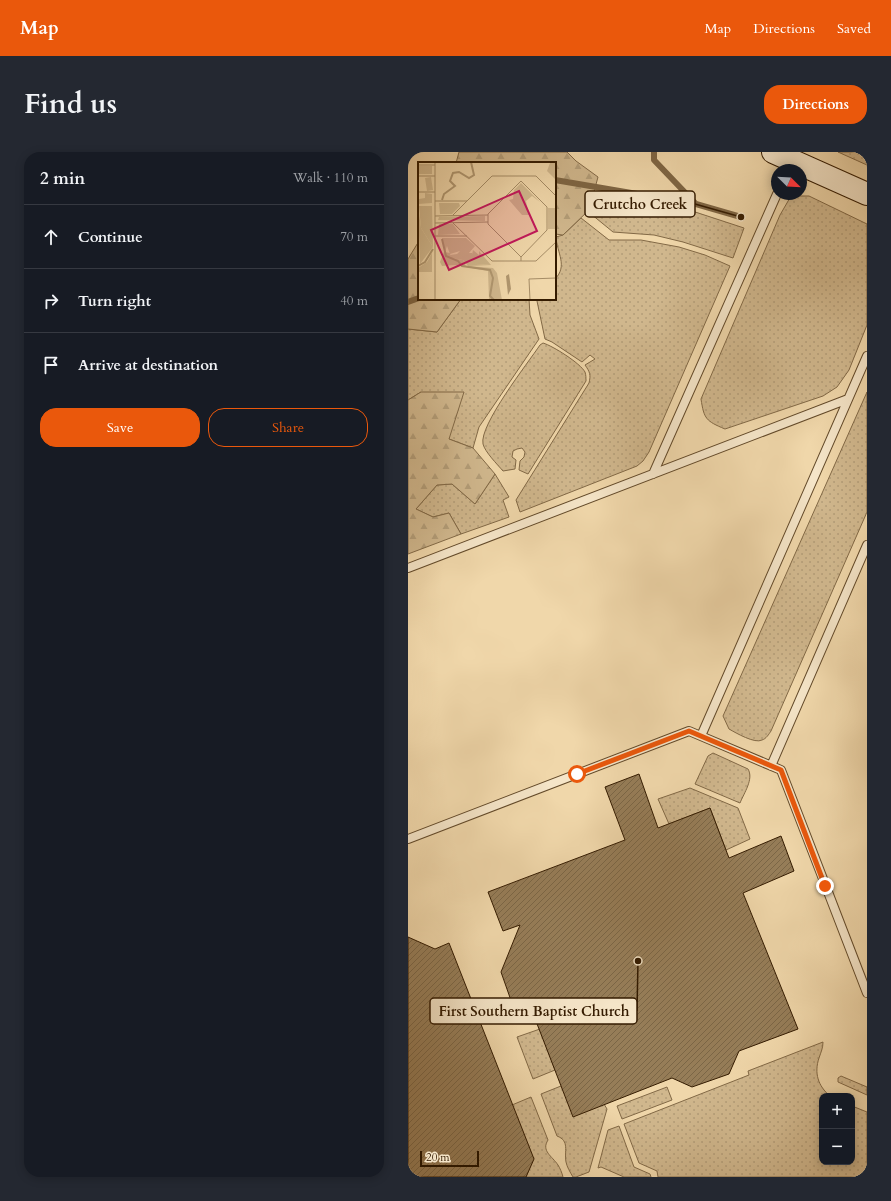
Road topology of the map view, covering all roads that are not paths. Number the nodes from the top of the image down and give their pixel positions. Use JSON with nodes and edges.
{"nodes":[{"id":1,"x":784,"y":161,"type":"edge"},
{"id":2,"x":867,"y":194,"type":"edge"},
{"id":3,"x":774,"y":200,"type":"edge"},
{"id":4,"x":867,"y":356,"type":"edge"},
{"id":5,"x":848,"y":399,"type":"junction"},
{"id":6,"x":653,"y":474,"type":"junction"},
{"id":7,"x":867,"y":545,"type":"edge"},
{"id":8,"x":408,"y":568,"type":"edge"},
{"id":9,"x":701,"y":736,"type":"junction"},
{"id":10,"x":771,"y":766,"type":"junction"},
{"id":11,"x":408,"y":839,"type":"edge"},
{"id":12,"x":867,"y":993,"type":"edge"}],
"edges":[{"from":1,"to":2,"type":"main road"},
{"from":3,"to":6,"type":"lane"},
{"from":4,"to":5,"type":"lane"},
{"from":5,"to":6,"type":"lane"},
{"from":5,"to":9,"type":"lane"},
{"from":6,"to":8,"type":"lane"},
{"from":7,"to":10,"type":"lane"},
{"from":9,"to":10,"type":"lane"},
{"from":9,"to":11,"type":"lane"},
{"from":10,"to":12,"type":"lane"}]}
